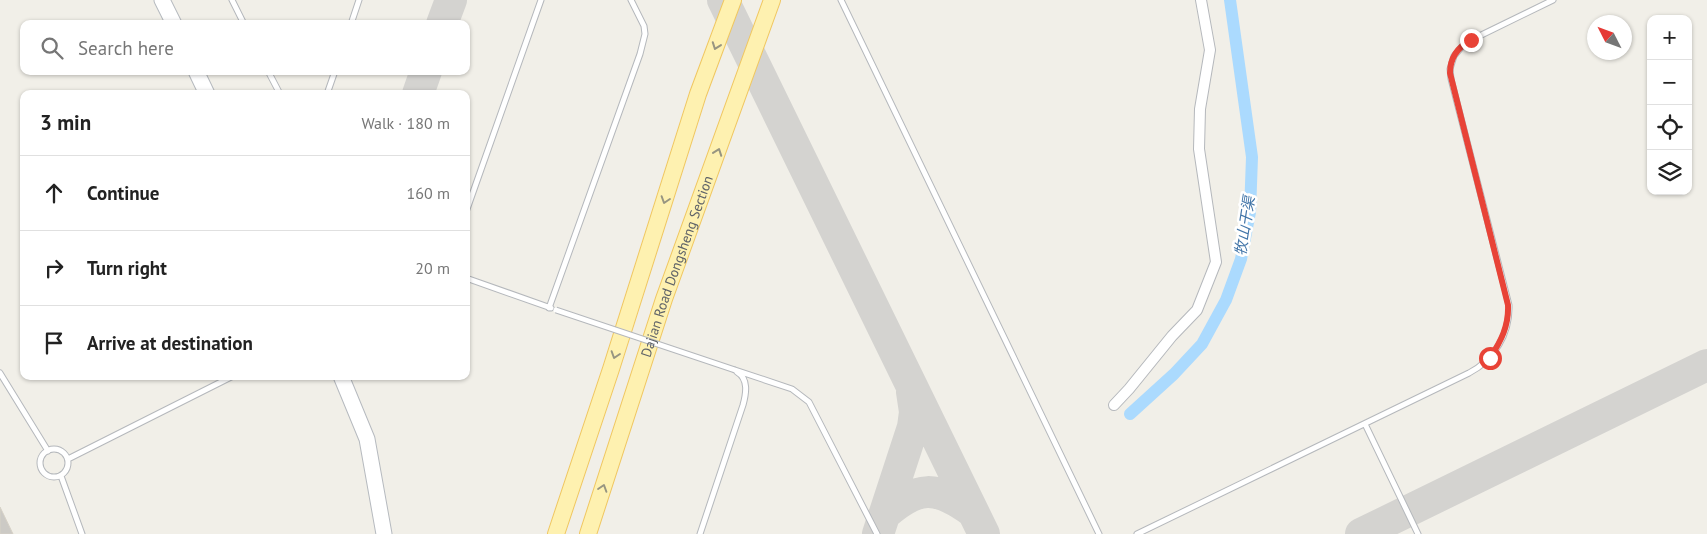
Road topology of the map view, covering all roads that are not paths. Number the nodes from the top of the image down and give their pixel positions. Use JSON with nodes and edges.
{"nodes":[{"id":1,"x":162,"y":0,"type":"edge"},
{"id":2,"x":232,"y":0,"type":"edge"},
{"id":3,"x":359,"y":0,"type":"edge"},
{"id":4,"x":541,"y":0,"type":"edge"},
{"id":5,"x":631,"y":0,"type":"edge"},
{"id":6,"x":733,"y":0,"type":"edge"},
{"id":7,"x":772,"y":0,"type":"edge"},
{"id":8,"x":841,"y":0,"type":"edge"},
{"id":9,"x":1201,"y":0,"type":"edge"},
{"id":10,"x":1554,"y":0,"type":"edge"},
{"id":11,"x":172,"y":20,"type":"edge"},
{"id":12,"x":242,"y":20,"type":"edge"},
{"id":13,"x":352,"y":20,"type":"edge"},
{"id":14,"x":198,"y":75,"type":"edge"},
{"id":15,"x":270,"y":75,"type":"edge"},
{"id":16,"x":334,"y":75,"type":"edge"},
{"id":17,"x":205,"y":90,"type":"edge"},
{"id":18,"x":278,"y":90,"type":"edge"},
{"id":19,"x":328,"y":90,"type":"edge"},
{"id":20,"x":470,"y":201,"type":"edge"},
{"id":21,"x":470,"y":279,"type":"edge"},
{"id":22,"x":549,"y":308,"type":"junction"},
{"id":23,"x":735,"y":370,"type":"junction"},
{"id":24,"x":0,"y":373,"type":"edge"},
{"id":25,"x":226,"y":380,"type":"edge"},
{"id":26,"x":343,"y":380,"type":"edge"},
{"id":27,"x":1114,"y":405,"type":"dead end"},
{"id":28,"x":1365,"y":424,"type":"junction"},
{"id":29,"x":48,"y":450,"type":"junction"},
{"id":30,"x":68,"y":459,"type":"junction"},
{"id":31,"x":61,"y":476,"type":"junction"},
{"id":32,"x":82,"y":534,"type":"edge"},
{"id":33,"x":384,"y":534,"type":"edge"},
{"id":34,"x":556,"y":534,"type":"edge"},
{"id":35,"x":588,"y":534,"type":"edge"},
{"id":36,"x":700,"y":534,"type":"edge"},
{"id":37,"x":877,"y":534,"type":"edge"},
{"id":38,"x":1099,"y":534,"type":"edge"},
{"id":39,"x":1137,"y":534,"type":"edge"},
{"id":40,"x":1418,"y":534,"type":"edge"}],
"edges":[{"from":1,"to":11,"type":"street"},
{"from":2,"to":12,"type":"lane"},
{"from":3,"to":13,"type":"lane"},
{"from":4,"to":20,"type":"lane"},
{"from":5,"to":22,"type":"lane"},
{"from":6,"to":34,"type":"main road","one_way":true},
{"from":35,"to":7,"type":"main road","name":"Dajian Road Dongsheng Section","one_way":true},
{"from":8,"to":38,"type":"lane"},
{"from":9,"to":27,"type":"street"},
{"from":10,"to":28,"type":"lane"},
{"from":14,"to":17,"type":"street"},
{"from":15,"to":18,"type":"lane"},
{"from":16,"to":19,"type":"lane"},
{"from":21,"to":22,"type":"lane"},
{"from":22,"to":23,"type":"lane","bridge":true},
{"from":23,"to":36,"type":"lane"},
{"from":23,"to":37,"type":"lane"},
{"from":24,"to":29,"type":"lane"},
{"from":25,"to":30,"type":"lane"},
{"from":26,"to":33,"type":"street"},
{"from":28,"to":39,"type":"lane"},
{"from":28,"to":40,"type":"lane"},
{"from":29,"to":30,"type":"lane"},
{"from":29,"to":31,"type":"lane"},
{"from":30,"to":31,"type":"lane"},
{"from":31,"to":32,"type":"lane"}]}
